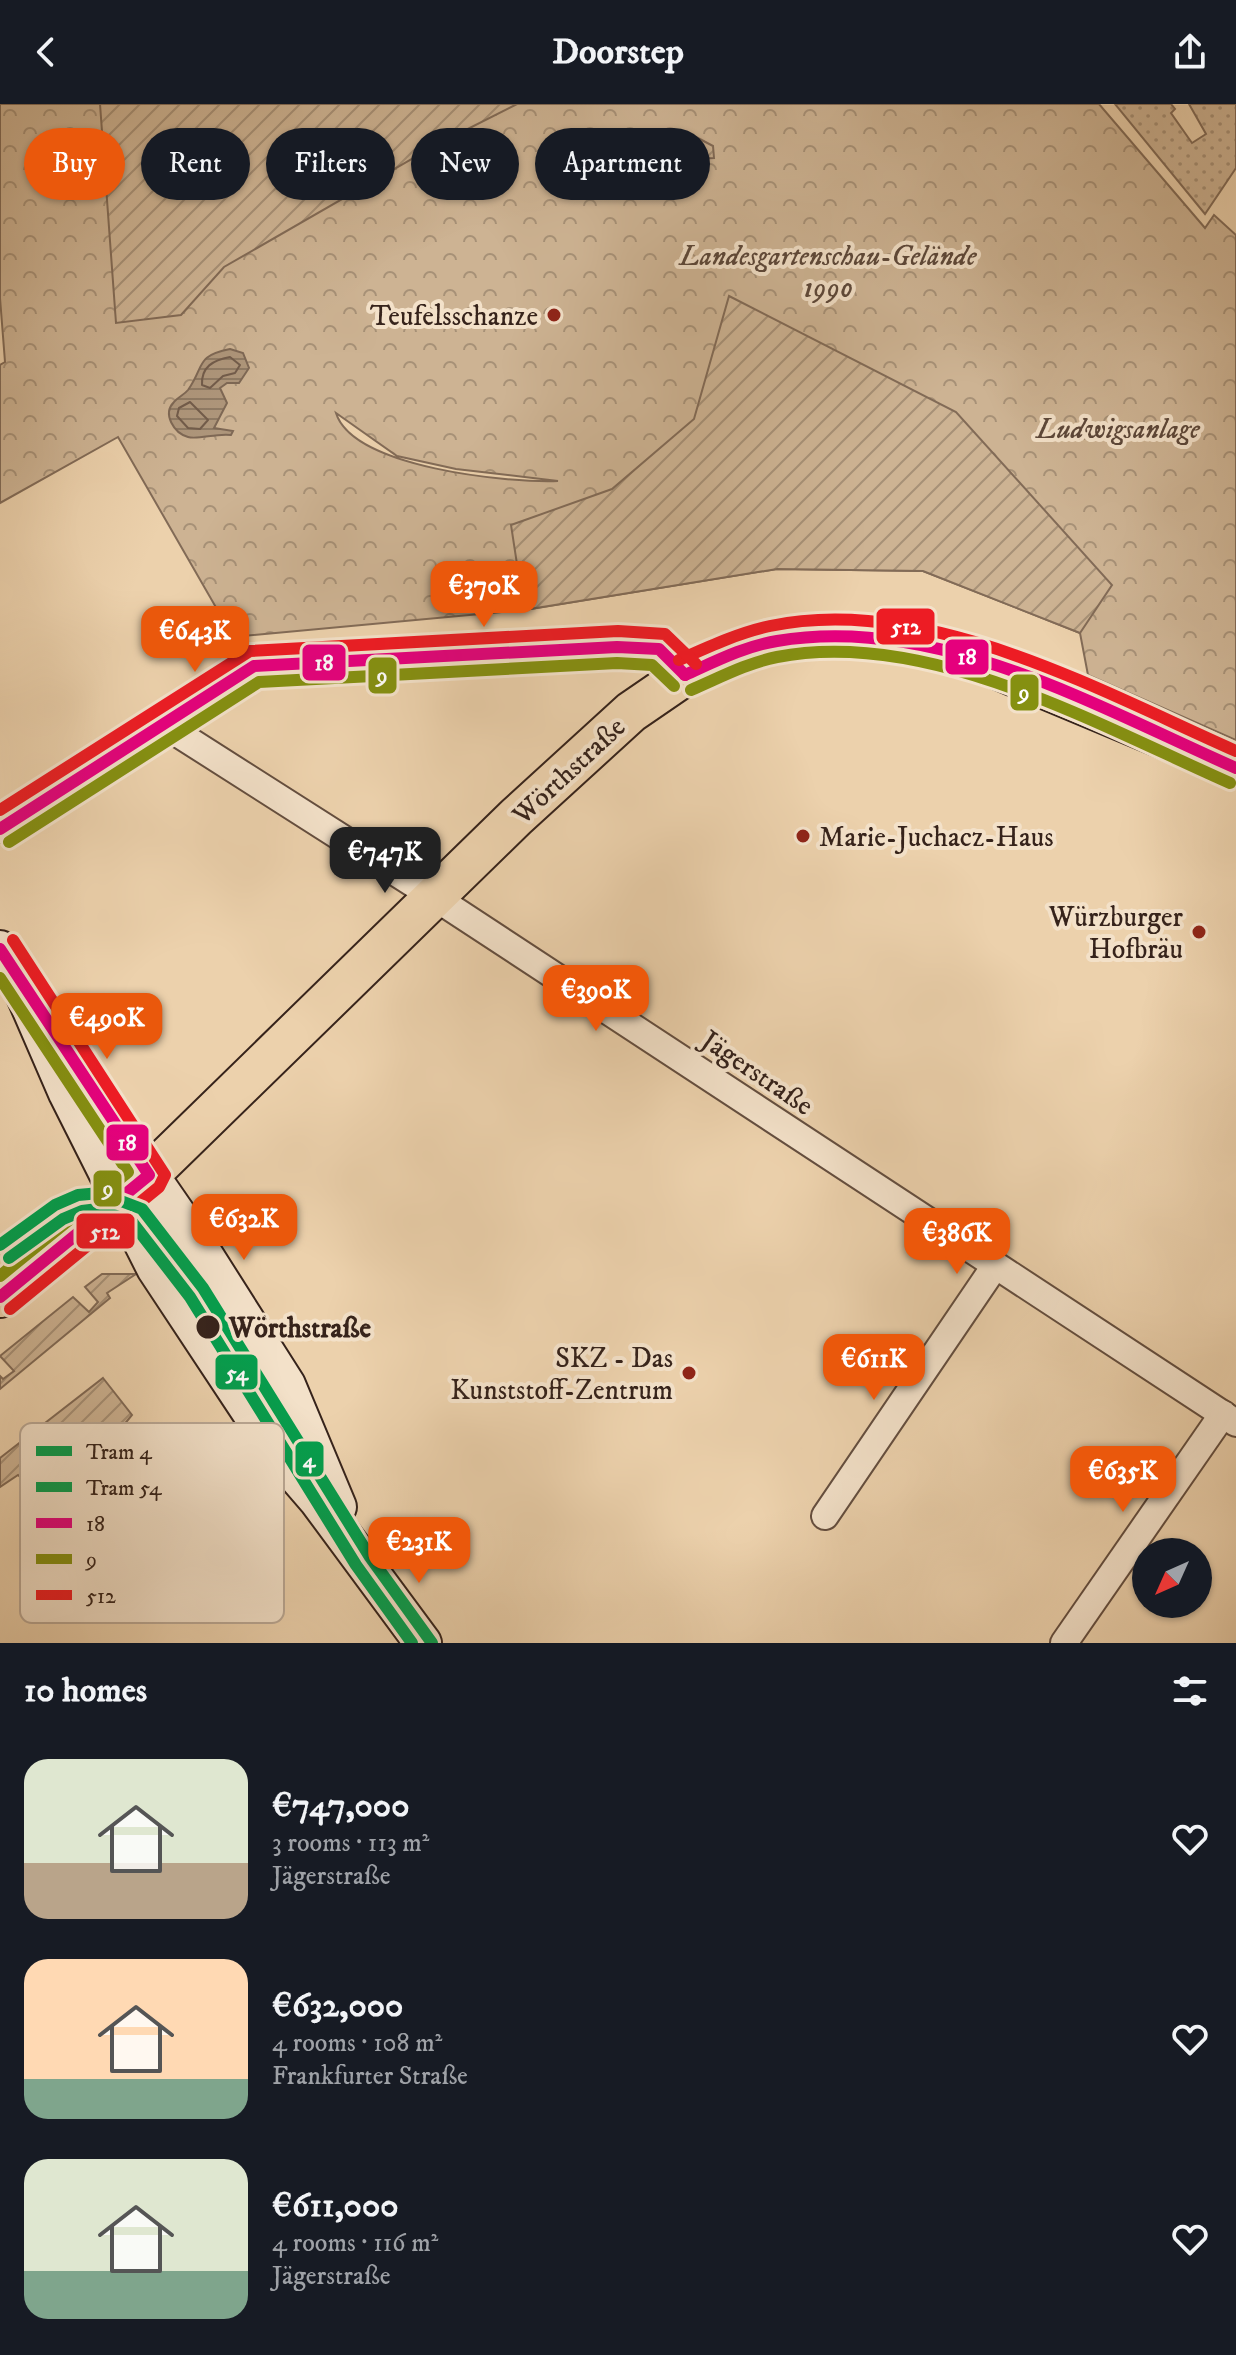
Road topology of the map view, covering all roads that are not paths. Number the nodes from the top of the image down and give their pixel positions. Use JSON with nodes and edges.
{"nodes":[{"id":1,"x":685,"y":675,"type":"junction"},
{"id":2,"x":163,"y":724,"type":"junction"},
{"id":3,"x":1236,"y":768,"type":"edge"},
{"id":4,"x":0,"y":829,"type":"edge"},
{"id":5,"x":436,"y":898,"type":"junction"},
{"id":6,"x":0,"y":949,"type":"edge"},
{"id":7,"x":135,"y":1187,"type":"junction"},
{"id":8,"x":995,"y":1266,"type":"junction"},
{"id":9,"x":0,"y":1297,"type":"edge"},
{"id":10,"x":1229,"y":1418,"type":"edge"},
{"id":11,"x":258,"y":1423,"type":"edge"},
{"id":12,"x":284,"y":1462,"type":"edge"},
{"id":13,"x":825,"y":1516,"type":"dead end"},
{"id":14,"x":365,"y":1561,"type":"junction"},
{"id":15,"x":423,"y":1643,"type":"edge"},
{"id":16,"x":1064,"y":1643,"type":"edge"}],
"edges":[{"from":1,"to":2,"type":"street"},
{"from":1,"to":3,"type":"main road","name":"Wörthstraße"},
{"from":1,"to":5,"type":"main road","name":"Wörthstraße"},
{"from":2,"to":4,"type":"street"},
{"from":2,"to":5,"type":"street","name":"Jägerstraße"},
{"from":5,"to":7,"type":"main road","name":"Wörthstraße"},
{"from":5,"to":8,"type":"street","name":"Jägerstraße"},
{"from":6,"to":7,"type":"street"},
{"from":7,"to":9,"type":"main road","name":"Wörthstraße"},
{"from":7,"to":11,"type":"street"},
{"from":7,"to":14,"type":"street"},
{"from":8,"to":10,"type":"street","name":"Jägerstraße"},
{"from":8,"to":13,"type":"street"},
{"from":10,"to":16,"type":"street"},
{"from":12,"to":14,"type":"street"},
{"from":14,"to":15,"type":"street"}]}
